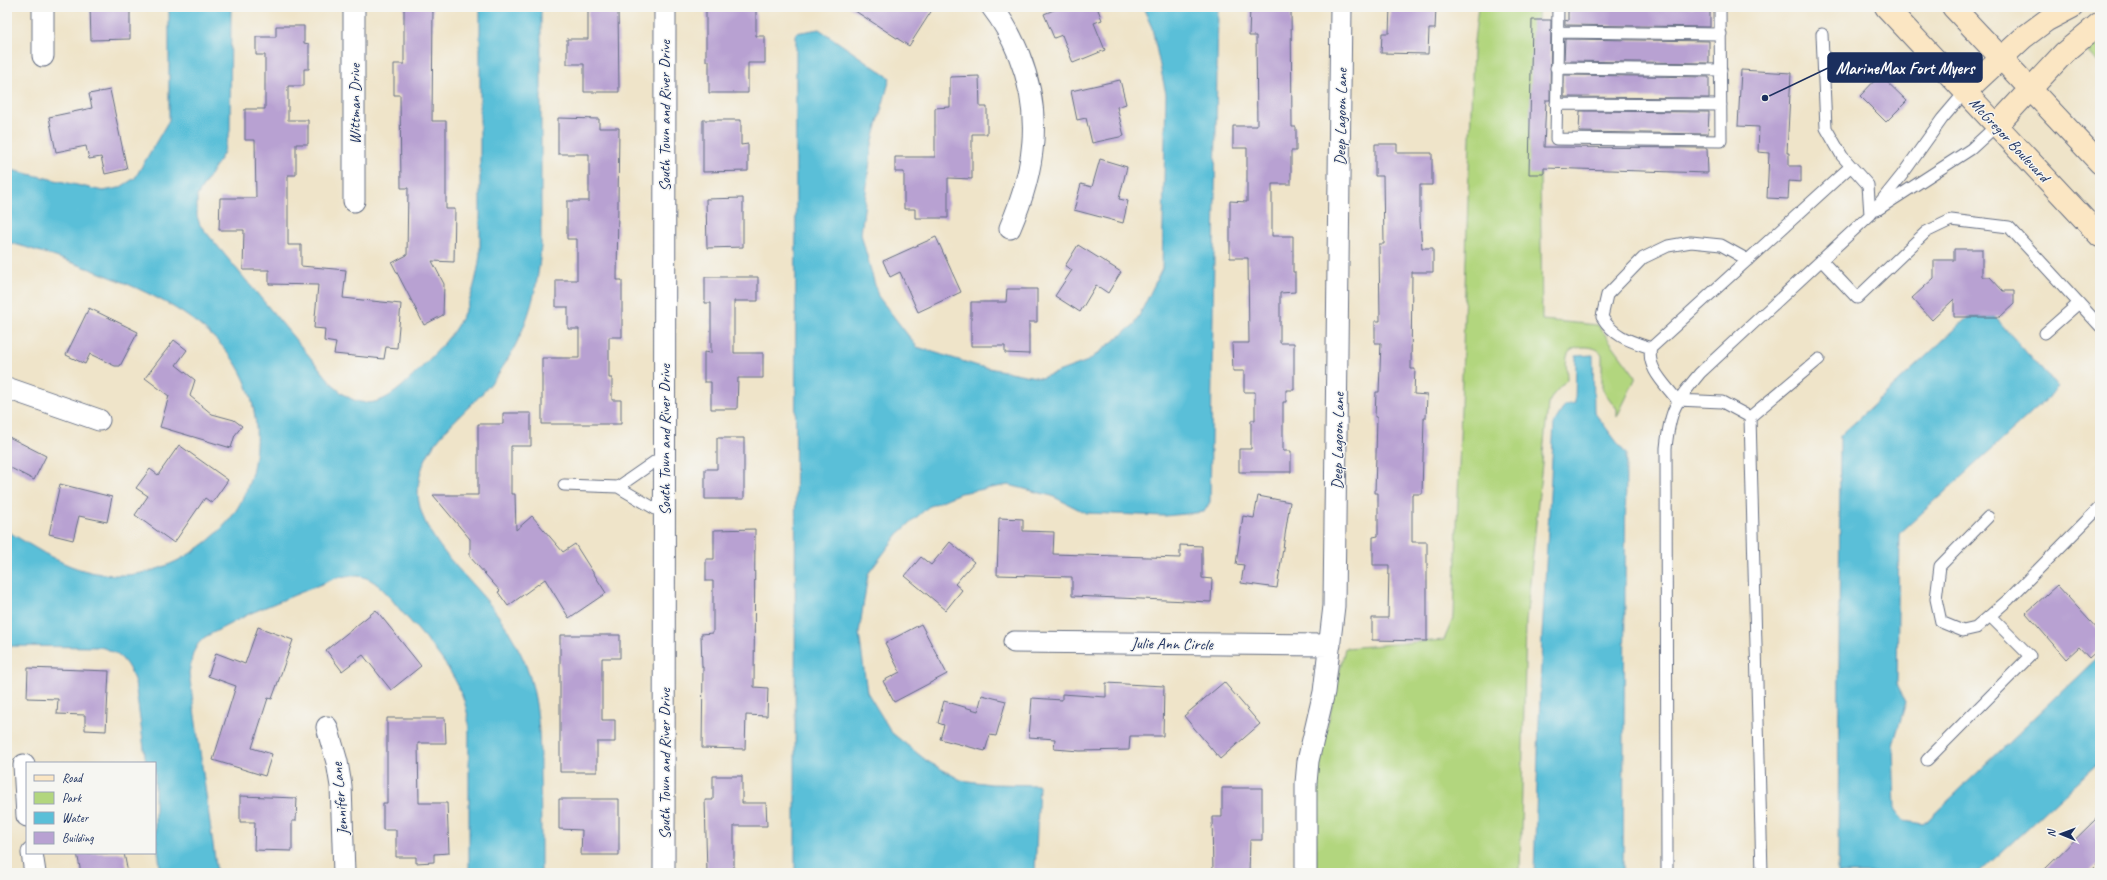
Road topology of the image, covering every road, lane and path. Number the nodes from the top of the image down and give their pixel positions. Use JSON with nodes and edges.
{"nodes":[{"id":1,"x":42,"y":7,"type":"edge"},
{"id":2,"x":354,"y":7,"type":"edge"},
{"id":3,"x":665,"y":7,"type":"edge"},
{"id":4,"x":992,"y":7,"type":"edge"},
{"id":5,"x":1341,"y":7,"type":"edge"},
{"id":6,"x":1558,"y":7,"type":"edge"},
{"id":7,"x":1720,"y":7,"type":"edge"},
{"id":8,"x":1886,"y":7,"type":"edge"},
{"id":9,"x":1953,"y":7,"type":"edge"},
{"id":10,"x":2072,"y":7,"type":"edge"},
{"id":11,"x":2100,"y":23,"type":"edge"},
{"id":12,"x":1557,"y":32,"type":"junction"},
{"id":13,"x":1720,"y":34,"type":"junction"},
{"id":14,"x":1822,"y":34,"type":"dead end"},
{"id":15,"x":42,"y":56,"type":"dead end"},
{"id":16,"x":2001,"y":58,"type":"junction"},
{"id":17,"x":1556,"y":68,"type":"junction"},
{"id":18,"x":1721,"y":70,"type":"junction"},
{"id":19,"x":2031,"y":90,"type":"junction"},
{"id":20,"x":1966,"y":92,"type":"junction"},
{"id":21,"x":1556,"y":104,"type":"junction"},
{"id":22,"x":1721,"y":105,"type":"junction"},
{"id":23,"x":1997,"y":125,"type":"junction"},
{"id":24,"x":2100,"y":164,"type":"edge"},
{"id":25,"x":1851,"y":166,"type":"junction"},
{"id":26,"x":354,"y":201,"type":"dead end"},
{"id":27,"x":1870,"y":215,"type":"junction"},
{"id":28,"x":1010,"y":228,"type":"dead end"},
{"id":29,"x":2100,"y":236,"type":"edge"},
{"id":30,"x":1748,"y":260,"type":"junction"},
{"id":31,"x":1822,"y":261,"type":"junction"},
{"id":32,"x":2079,"y":303,"type":"junction"},
{"id":33,"x":2100,"y":326,"type":"edge"},
{"id":34,"x":2046,"y":333,"type":"dead end"},
{"id":35,"x":1651,"y":348,"type":"junction"},
{"id":36,"x":1819,"y":359,"type":"dead end"},
{"id":37,"x":7,"y":388,"type":"edge"},
{"id":38,"x":1677,"y":400,"type":"junction"},
{"id":39,"x":1750,"y":417,"type":"junction"},
{"id":40,"x":99,"y":420,"type":"dead end"},
{"id":41,"x":664,"y":455,"type":"junction"},
{"id":42,"x":564,"y":485,"type":"dead end"},
{"id":43,"x":618,"y":487,"type":"junction"},
{"id":44,"x":2100,"y":507,"type":"edge"},
{"id":45,"x":664,"y":514,"type":"junction"},
{"id":46,"x":1988,"y":517,"type":"dead end"},
{"id":47,"x":1990,"y":616,"type":"junction"},
{"id":48,"x":1014,"y":642,"type":"dead end"},
{"id":49,"x":1330,"y":645,"type":"junction"},
{"id":50,"x":326,"y":727,"type":"dead end"},
{"id":51,"x":1927,"y":760,"type":"dead end"},
{"id":52,"x":24,"y":765,"type":"dead end"},
{"id":53,"x":26,"y":799,"type":"edge"},
{"id":54,"x":32,"y":854,"type":"edge"},
{"id":55,"x":35,"y":873,"type":"edge"},
{"id":56,"x":344,"y":873,"type":"edge"},
{"id":57,"x":664,"y":873,"type":"edge"},
{"id":58,"x":1306,"y":873,"type":"edge"},
{"id":59,"x":1667,"y":873,"type":"edge"},
{"id":60,"x":1762,"y":873,"type":"edge"}],
"edges":[{"from":1,"to":15,"type":"street"},
{"from":2,"to":26,"type":"street","name":"Wittman Drive"},
{"from":3,"to":41,"type":"street","name":"South Town and River Drive"},
{"from":4,"to":28,"type":"street"},
{"from":5,"to":49,"type":"street","name":"Deep Lagoon Lane"},
{"from":6,"to":12,"type":"lane"},
{"from":7,"to":13,"type":"lane"},
{"from":8,"to":20,"type":"main road","name":"McGregor Boulevard"},
{"from":9,"to":16,"type":"main road"},
{"from":10,"to":16,"type":"main road"},
{"from":11,"to":19,"type":"main road"},
{"from":12,"to":13,"type":"lane"},
{"from":12,"to":17,"type":"lane"},
{"from":13,"to":18,"type":"lane"},
{"from":14,"to":25,"type":"lane"},
{"from":16,"to":19,"type":"main road"},
{"from":16,"to":20,"type":"main road"},
{"from":17,"to":18,"type":"lane"},
{"from":17,"to":21,"type":"lane"},
{"from":18,"to":22,"type":"lane"},
{"from":19,"to":23,"type":"main road"},
{"from":19,"to":24,"type":"main road"},
{"from":20,"to":23,"type":"main road","name":"McGregor Boulevard"},
{"from":20,"to":27,"type":"lane"},
{"from":21,"to":22,"type":"lane"},
{"from":21,"to":22,"type":"lane"},
{"from":23,"to":27,"type":"lane"},
{"from":23,"to":29,"type":"main road","name":"McGregor Boulevard"},
{"from":25,"to":27,"type":"lane"},
{"from":25,"to":30,"type":"lane"},
{"from":27,"to":31,"type":"lane"},
{"from":30,"to":35,"type":"lane"},
{"from":30,"to":35,"type":"lane"},
{"from":31,"to":32,"type":"lane"},
{"from":31,"to":38,"type":"lane"},
{"from":32,"to":33,"type":"lane"},
{"from":32,"to":34,"type":"lane"},
{"from":35,"to":38,"type":"lane"},
{"from":36,"to":39,"type":"lane"},
{"from":37,"to":40,"type":"street"},
{"from":38,"to":39,"type":"lane"},
{"from":38,"to":59,"type":"lane"},
{"from":39,"to":60,"type":"lane"},
{"from":41,"to":43,"type":"lane"},
{"from":41,"to":45,"type":"street","name":"South Town and River Drive"},
{"from":42,"to":43,"type":"lane"},
{"from":43,"to":45,"type":"lane"},
{"from":44,"to":47,"type":"lane"},
{"from":45,"to":57,"type":"street","name":"South Town and River Drive"},
{"from":46,"to":47,"type":"lane"},
{"from":47,"to":51,"type":"lane"},
{"from":48,"to":49,"type":"street","name":"Julie Ann Circle"},
{"from":49,"to":58,"type":"street","name":"Deep Lagoon Lane"},
{"from":50,"to":56,"type":"street","name":"Jennifer Lane"},
{"from":52,"to":53,"type":"street"},
{"from":54,"to":55,"type":"street"}]}
